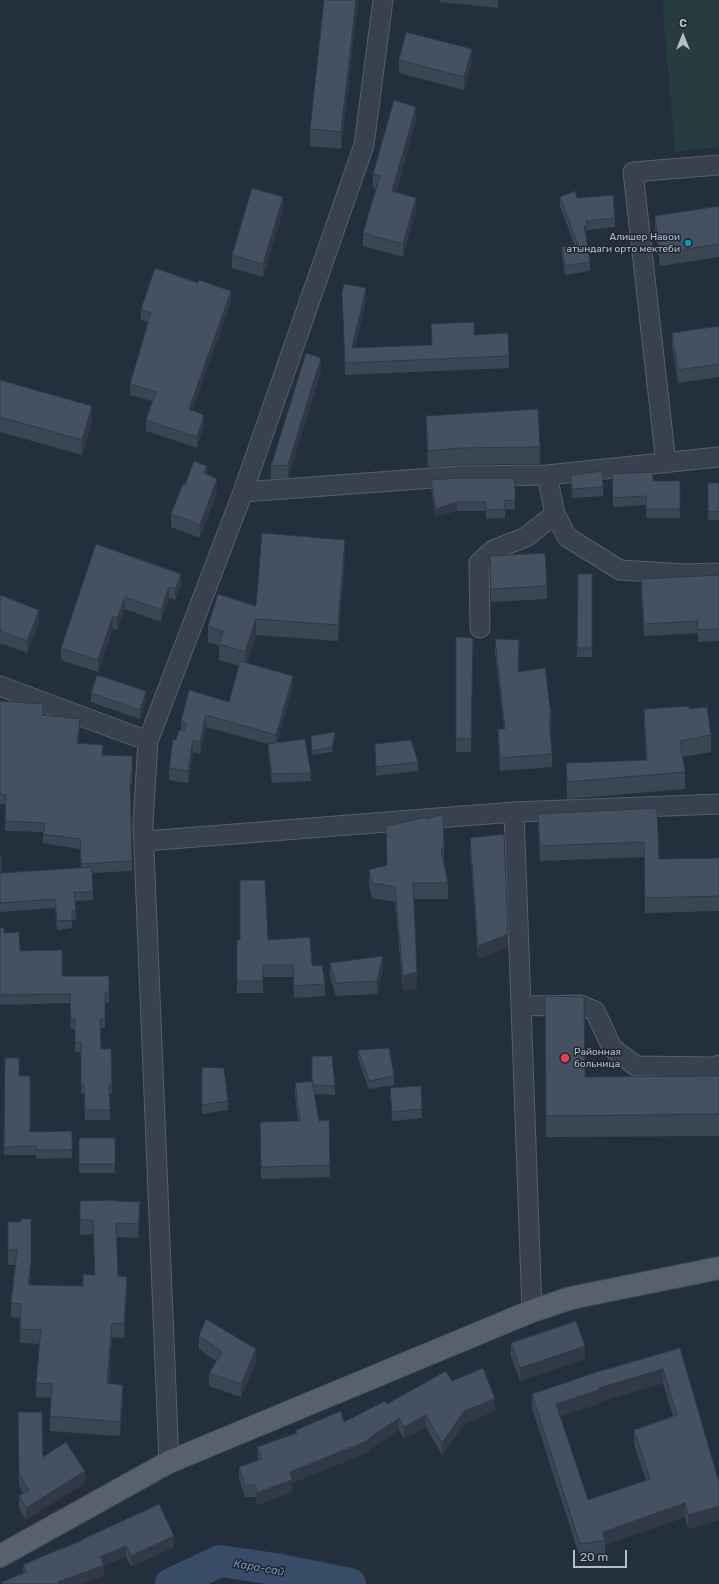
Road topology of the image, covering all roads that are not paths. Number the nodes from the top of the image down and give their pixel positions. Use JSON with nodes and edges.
{"nodes":[{"id":1,"x":383,"y":0,"type":"edge"},
{"id":2,"x":719,"y":165,"type":"edge"},
{"id":3,"x":719,"y":457,"type":"edge"},
{"id":4,"x":666,"y":463,"type":"junction"},
{"id":5,"x":547,"y":474,"type":"junction"},
{"id":6,"x":242,"y":492,"type":"junction"},
{"id":7,"x":555,"y":514,"type":"junction"},
{"id":8,"x":719,"y":573,"type":"edge"},
{"id":9,"x":480,"y":628,"type":"dead end"},
{"id":10,"x":0,"y":686,"type":"edge"},
{"id":11,"x":148,"y":741,"type":"junction"},
{"id":12,"x":719,"y":804,"type":"edge"},
{"id":13,"x":514,"y":812,"type":"junction"},
{"id":14,"x":145,"y":841,"type":"junction"},
{"id":15,"x":521,"y":1006,"type":"junction"},
{"id":16,"x":719,"y":1065,"type":"edge"},
{"id":17,"x":719,"y":1268,"type":"edge"},
{"id":18,"x":532,"y":1311,"type":"junction"},
{"id":19,"x":169,"y":1462,"type":"junction"},
{"id":20,"x":0,"y":1556,"type":"edge"}],
"edges":[{"from":1,"to":6,"type":"street"},
{"from":2,"to":4,"type":"street"},
{"from":3,"to":4,"type":"street"},
{"from":4,"to":5,"type":"street"},
{"from":5,"to":6,"type":"street"},
{"from":5,"to":7,"type":"street"},
{"from":6,"to":11,"type":"street"},
{"from":7,"to":8,"type":"street"},
{"from":7,"to":9,"type":"street"},
{"from":10,"to":11,"type":"street"},
{"from":11,"to":14,"type":"street"},
{"from":12,"to":13,"type":"street"},
{"from":13,"to":14,"type":"street"},
{"from":13,"to":15,"type":"street"},
{"from":14,"to":19,"type":"street"},
{"from":15,"to":16,"type":"street"},
{"from":15,"to":18,"type":"street"},
{"from":17,"to":18,"type":"main road"},
{"from":18,"to":19,"type":"main road"},
{"from":19,"to":20,"type":"main road"}]}
